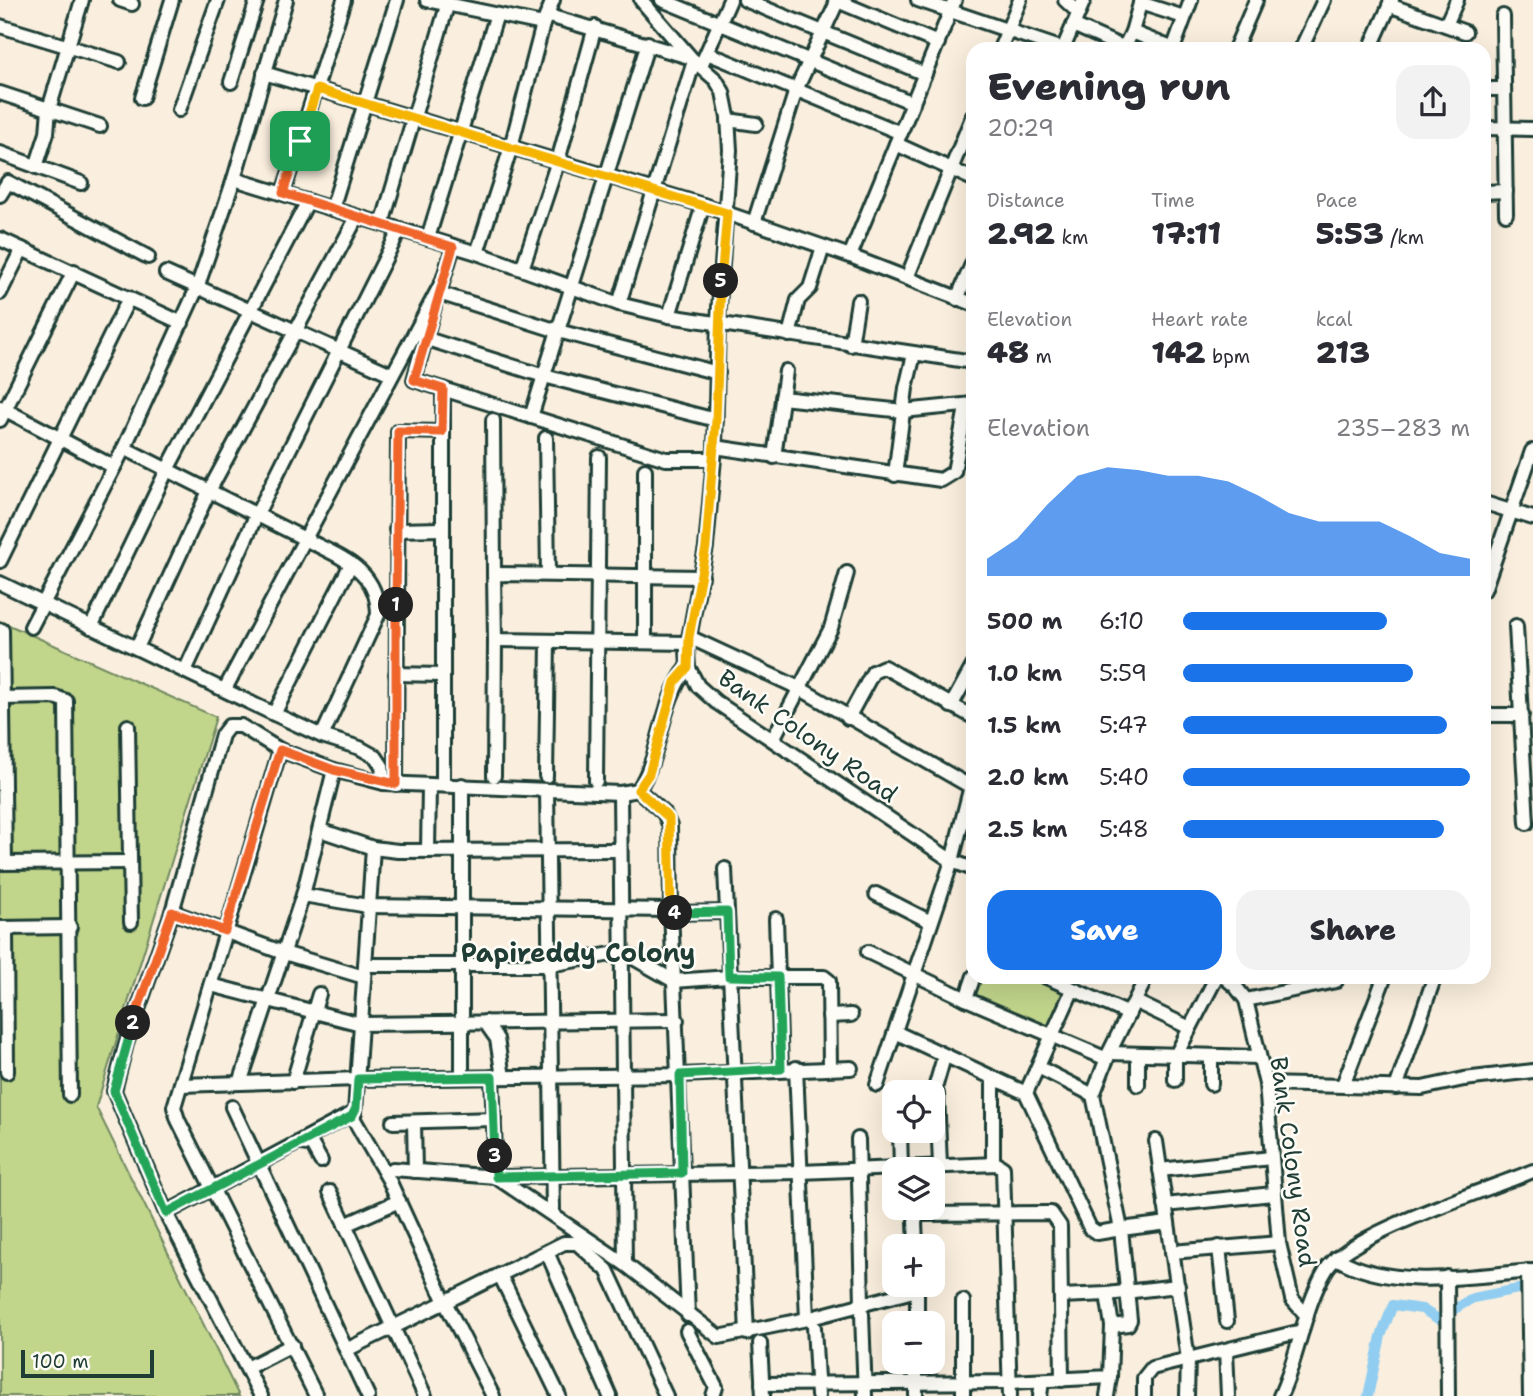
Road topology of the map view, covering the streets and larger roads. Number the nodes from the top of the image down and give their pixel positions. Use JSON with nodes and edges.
{"nodes":[{"id":1,"x":82,"y":0,"type":"edge"},
{"id":2,"x":172,"y":0,"type":"edge"},
{"id":3,"x":218,"y":0,"type":"edge"},
{"id":4,"x":257,"y":0,"type":"edge"},
{"id":5,"x":286,"y":0,"type":"edge"},
{"id":6,"x":344,"y":0,"type":"edge"},
{"id":7,"x":397,"y":0,"type":"edge"},
{"id":8,"x":426,"y":0,"type":"edge"},
{"id":9,"x":553,"y":0,"type":"edge"},
{"id":10,"x":642,"y":0,"type":"edge"},
{"id":11,"x":662,"y":0,"type":"edge"},
{"id":12,"x":730,"y":0,"type":"edge"},
{"id":13,"x":745,"y":0,"type":"edge"},
{"id":14,"x":836,"y":0,"type":"edge"},
{"id":15,"x":918,"y":0,"type":"edge"},
{"id":16,"x":956,"y":0,"type":"edge"},
{"id":17,"x":1020,"y":0,"type":"edge"},
{"id":18,"x":1065,"y":0,"type":"edge"},
{"id":19,"x":1191,"y":0,"type":"edge"},
{"id":20,"x":1256,"y":0,"type":"edge"},
{"id":21,"x":1324,"y":0,"type":"edge"},
{"id":22,"x":1457,"y":0,"type":"edge"},
{"id":23,"x":1140,"y":1,"type":"edge"},
{"id":24,"x":1391,"y":3,"type":"edge"},
{"id":25,"x":447,"y":6,"type":"junction"},
{"id":26,"x":1081,"y":6,"type":"edge"},
{"id":27,"x":950,"y":13,"type":"junction"},
{"id":28,"x":1503,"y":16,"type":"dead end"},
{"id":29,"x":496,"y":17,"type":"junction"},
{"id":30,"x":1184,"y":17,"type":"junction"},
{"id":31,"x":546,"y":20,"type":"junction"},
{"id":32,"x":720,"y":23,"type":"junction"},
{"id":33,"x":1073,"y":25,"type":"junction"},
{"id":34,"x":1446,"y":25,"type":"junction"},
{"id":35,"x":0,"y":26,"type":"edge"},
{"id":36,"x":595,"y":27,"type":"junction"},
{"id":37,"x":823,"y":32,"type":"junction"},
{"id":38,"x":1007,"y":32,"type":"junction"},
{"id":39,"x":1132,"y":32,"type":"junction"},
{"id":40,"x":1465,"y":32,"type":"dead end"},
{"id":41,"x":1003,"y":42,"type":"edge"},
{"id":42,"x":1040,"y":42,"type":"edge"},
{"id":43,"x":1066,"y":42,"type":"edge"},
{"id":44,"x":1111,"y":42,"type":"edge"},
{"id":45,"x":1127,"y":42,"type":"edge"},
{"id":46,"x":1156,"y":42,"type":"edge"},
{"id":47,"x":1175,"y":42,"type":"edge"},
{"id":48,"x":1238,"y":42,"type":"edge"},
{"id":49,"x":1304,"y":42,"type":"edge"},
{"id":50,"x":1373,"y":42,"type":"edge"},
{"id":51,"x":648,"y":43,"type":"junction"},
{"id":52,"x":938,"y":43,"type":"junction"},
{"id":53,"x":68,"y":46,"type":"junction"},
{"id":54,"x":707,"y":53,"type":"junction"},
{"id":55,"x":695,"y":61,"type":"junction"},
{"id":56,"x":810,"y":61,"type":"junction"},
{"id":57,"x":119,"y":62,"type":"dead end"},
{"id":58,"x":264,"y":73,"type":"junction"},
{"id":59,"x":925,"y":74,"type":"junction"},
{"id":60,"x":231,"y":82,"type":"dead end"},
{"id":61,"x":317,"y":89,"type":"junction"},
{"id":62,"x":1491,"y":89,"type":"edge"},
{"id":63,"x":1503,"y":89,"type":"junction"},
{"id":64,"x":796,"y":90,"type":"junction"},
{"id":65,"x":0,"y":93,"type":"edge"},
{"id":66,"x":142,"y":98,"type":"dead end"},
{"id":67,"x":365,"y":103,"type":"junction"},
{"id":68,"x":913,"y":103,"type":"junction"},
{"id":69,"x":49,"y":109,"type":"junction"},
{"id":70,"x":179,"y":110,"type":"dead end"},
{"id":71,"x":414,"y":118,"type":"junction"},
{"id":72,"x":728,"y":120,"type":"junction"},
{"id":73,"x":756,"y":124,"type":"dead end"},
{"id":74,"x":100,"y":126,"type":"dead end"},
{"id":75,"x":1491,"y":128,"type":"edge"},
{"id":76,"x":1504,"y":129,"type":"junction"},
{"id":77,"x":1533,"y":129,"type":"edge"},
{"id":78,"x":461,"y":132,"type":"junction"},
{"id":79,"x":966,"y":132,"type":"edge"},
{"id":80,"x":898,"y":138,"type":"junction"},
{"id":81,"x":511,"y":147,"type":"junction"},
{"id":82,"x":0,"y":153,"type":"edge"},
{"id":83,"x":558,"y":162,"type":"junction"},
{"id":84,"x":36,"y":167,"type":"junction"},
{"id":85,"x":951,"y":169,"type":"junction"},
{"id":86,"x":966,"y":175,"type":"edge"},
{"id":87,"x":607,"y":176,"type":"junction"},
{"id":88,"x":234,"y":179,"type":"junction"},
{"id":89,"x":81,"y":183,"type":"dead end"},
{"id":90,"x":654,"y":191,"type":"junction"},
{"id":91,"x":1506,"y":191,"type":"junction"},
{"id":92,"x":1491,"y":192,"type":"edge"},
{"id":93,"x":283,"y":193,"type":"junction"},
{"id":94,"x":0,"y":195,"type":"edge"},
{"id":95,"x":308,"y":201,"type":"junction"},
{"id":96,"x":703,"y":205,"type":"junction"},
{"id":97,"x":332,"y":209,"type":"junction"},
{"id":98,"x":727,"y":213,"type":"junction"},
{"id":99,"x":1506,"y":214,"type":"dead end"},
{"id":100,"x":357,"y":217,"type":"junction"},
{"id":101,"x":754,"y":223,"type":"junction"},
{"id":102,"x":382,"y":224,"type":"junction"},
{"id":103,"x":400,"y":229,"type":"junction"},
{"id":104,"x":428,"y":238,"type":"junction"},
{"id":105,"x":0,"y":239,"type":"edge"},
{"id":106,"x":453,"y":247,"type":"junction"},
{"id":107,"x":823,"y":247,"type":"junction"},
{"id":108,"x":22,"y":248,"type":"junction"},
{"id":109,"x":477,"y":253,"type":"junction"},
{"id":110,"x":849,"y":256,"type":"junction"},
{"id":111,"x":148,"y":257,"type":"dead end"},
{"id":112,"x":522,"y":269,"type":"junction"},
{"id":113,"x":74,"y":271,"type":"junction"},
{"id":114,"x":166,"y":273,"type":"dead end"},
{"id":115,"x":907,"y":278,"type":"junction"},
{"id":116,"x":966,"y":278,"type":"edge"},
{"id":117,"x":441,"y":287,"type":"junction"},
{"id":118,"x":197,"y":288,"type":"junction"},
{"id":119,"x":572,"y":288,"type":"junction"},
{"id":120,"x":0,"y":293,"type":"edge"},
{"id":121,"x":129,"y":298,"type":"junction"},
{"id":122,"x":957,"y":299,"type":"junction"},
{"id":123,"x":858,"y":300,"type":"dead end"},
{"id":124,"x":966,"y":302,"type":"edge"},
{"id":125,"x":619,"y":304,"type":"junction"},
{"id":126,"x":251,"y":313,"type":"junction"},
{"id":127,"x":669,"y":316,"type":"junction"},
{"id":128,"x":718,"y":322,"type":"junction"},
{"id":129,"x":182,"y":323,"type":"junction"},
{"id":130,"x":558,"y":331,"type":"junction"},
{"id":131,"x":295,"y":332,"type":"junction"},
{"id":132,"x":789,"y":335,"type":"junction"},
{"id":133,"x":425,"y":338,"type":"junction"},
{"id":134,"x":851,"y":345,"type":"junction"},
{"id":135,"x":337,"y":351,"type":"junction"},
{"id":136,"x":914,"y":354,"type":"junction"},
{"id":137,"x":966,"y":361,"type":"edge"},
{"id":138,"x":786,"y":371,"type":"dead end"},
{"id":139,"x":718,"y":373,"type":"junction"},
{"id":140,"x":391,"y":374,"type":"junction"},
{"id":141,"x":544,"y":376,"type":"junction"},
{"id":142,"x":443,"y":389,"type":"junction"},
{"id":143,"x":782,"y":398,"type":"junction"},
{"id":144,"x":966,"y":406,"type":"edge"},
{"id":145,"x":903,"y":411,"type":"junction"},
{"id":146,"x":2,"y":412,"type":"edge"},
{"id":147,"x":531,"y":417,"type":"junction"},
{"id":148,"x":494,"y":420,"type":"dead end"},
{"id":149,"x":716,"y":420,"type":"junction"},
{"id":150,"x":442,"y":432,"type":"junction"},
{"id":151,"x":966,"y":433,"type":"edge"},
{"id":152,"x":546,"y":438,"type":"dead end"},
{"id":153,"x":61,"y":440,"type":"junction"},
{"id":154,"x":124,"y":448,"type":"junction"},
{"id":155,"x":1532,"y":451,"type":"edge"},
{"id":156,"x":714,"y":453,"type":"junction"},
{"id":157,"x":599,"y":457,"type":"dead end"},
{"id":158,"x":774,"y":457,"type":"junction"},
{"id":159,"x":114,"y":467,"type":"junction"},
{"id":160,"x":167,"y":470,"type":"junction"},
{"id":161,"x":645,"y":470,"type":"dead end"},
{"id":162,"x":895,"y":475,"type":"junction"},
{"id":163,"x":209,"y":491,"type":"junction"},
{"id":164,"x":1491,"y":505,"type":"edge"},
{"id":165,"x":1513,"y":512,"type":"junction"},
{"id":166,"x":256,"y":516,"type":"junction"},
{"id":167,"x":1533,"y":518,"type":"edge"},
{"id":168,"x":396,"y":530,"type":"junction"},
{"id":169,"x":442,"y":530,"type":"junction"},
{"id":170,"x":305,"y":539,"type":"junction"},
{"id":171,"x":0,"y":561,"type":"edge"},
{"id":172,"x":351,"y":564,"type":"junction"},
{"id":173,"x":1491,"y":571,"type":"edge"},
{"id":174,"x":494,"y":573,"type":"junction"},
{"id":175,"x":846,"y":573,"type":"dead end"},
{"id":176,"x":548,"y":574,"type":"junction"},
{"id":177,"x":596,"y":574,"type":"junction"},
{"id":178,"x":645,"y":574,"type":"junction"},
{"id":179,"x":702,"y":577,"type":"junction"},
{"id":180,"x":0,"y":583,"type":"edge"},
{"id":181,"x":43,"y":604,"type":"junction"},
{"id":182,"x":91,"y":626,"type":"junction"},
{"id":183,"x":1516,"y":626,"type":"dead end"},
{"id":184,"x":31,"y":627,"type":"dead end"},
{"id":185,"x":2,"y":630,"type":"dead end"},
{"id":186,"x":495,"y":640,"type":"junction"},
{"id":187,"x":688,"y":640,"type":"junction"},
{"id":188,"x":548,"y":641,"type":"junction"},
{"id":189,"x":596,"y":641,"type":"junction"},
{"id":190,"x":645,"y":642,"type":"junction"},
{"id":191,"x":137,"y":648,"type":"junction"},
{"id":192,"x":688,"y":667,"type":"junction"},
{"id":193,"x":185,"y":671,"type":"junction"},
{"id":194,"x":396,"y":674,"type":"junction"},
{"id":195,"x":442,"y":675,"type":"junction"},
{"id":196,"x":966,"y":679,"type":"edge"},
{"id":197,"x":225,"y":688,"type":"junction"},
{"id":198,"x":799,"y":688,"type":"junction"},
{"id":199,"x":1,"y":698,"type":"edge"},
{"id":200,"x":951,"y":706,"type":"junction"},
{"id":201,"x":274,"y":714,"type":"junction"},
{"id":202,"x":966,"y":714,"type":"edge"},
{"id":203,"x":1491,"y":715,"type":"edge"},
{"id":204,"x":1522,"y":715,"type":"junction"},
{"id":205,"x":848,"y":718,"type":"junction"},
{"id":206,"x":128,"y":726,"type":"dead end"},
{"id":207,"x":322,"y":736,"type":"junction"},
{"id":208,"x":773,"y":739,"type":"junction"},
{"id":209,"x":280,"y":750,"type":"junction"},
{"id":210,"x":334,"y":770,"type":"junction"},
{"id":211,"x":494,"y":776,"type":"dead end"},
{"id":212,"x":545,"y":776,"type":"dead end"},
{"id":213,"x":596,"y":781,"type":"dead end"},
{"id":214,"x":966,"y":781,"type":"edge"},
{"id":215,"x":390,"y":784,"type":"junction"},
{"id":216,"x":429,"y":785,"type":"junction"},
{"id":217,"x":443,"y":785,"type":"junction"},
{"id":218,"x":462,"y":785,"type":"junction"},
{"id":219,"x":547,"y":790,"type":"junction"},
{"id":220,"x":638,"y":790,"type":"junction"},
{"id":221,"x":620,"y":793,"type":"junction"},
{"id":222,"x":966,"y":807,"type":"edge"},
{"id":223,"x":1527,"y":823,"type":"dead end"},
{"id":224,"x":320,"y":830,"type":"junction"},
{"id":225,"x":373,"y":848,"type":"junction"},
{"id":226,"x":620,"y":850,"type":"junction"},
{"id":227,"x":428,"y":851,"type":"junction"},
{"id":228,"x":463,"y":851,"type":"junction"},
{"id":229,"x":548,"y":851,"type":"junction"},
{"id":230,"x":952,"y":861,"type":"junction"},
{"id":231,"x":68,"y":862,"type":"junction"},
{"id":232,"x":131,"y":862,"type":"junction"},
{"id":233,"x":3,"y":863,"type":"edge"},
{"id":234,"x":966,"y":866,"type":"edge"},
{"id":235,"x":725,"y":869,"type":"dead end"},
{"id":236,"x":876,"y":894,"type":"dead end"},
{"id":237,"x":303,"y":895,"type":"junction"},
{"id":238,"x":369,"y":906,"type":"junction"},
{"id":239,"x":463,"y":907,"type":"junction"},
{"id":240,"x":548,"y":908,"type":"junction"},
{"id":241,"x":621,"y":909,"type":"junction"},
{"id":242,"x":172,"y":912,"type":"junction"},
{"id":243,"x":671,"y":912,"type":"junction"},
{"id":244,"x":727,"y":912,"type":"junction"},
{"id":245,"x":776,"y":919,"type":"dead end"},
{"id":246,"x":131,"y":922,"type":"dead end"},
{"id":247,"x":931,"y":922,"type":"junction"},
{"id":248,"x":3,"y":928,"type":"edge"},
{"id":249,"x":70,"y":928,"type":"junction"},
{"id":250,"x":225,"y":931,"type":"junction"},
{"id":251,"x":622,"y":952,"type":"junction"},
{"id":252,"x":284,"y":953,"type":"junction"},
{"id":253,"x":868,"y":953,"type":"dead end"},
{"id":254,"x":462,"y":965,"type":"junction"},
{"id":255,"x":550,"y":965,"type":"junction"},
{"id":256,"x":364,"y":971,"type":"junction"},
{"id":257,"x":729,"y":976,"type":"junction"},
{"id":258,"x":915,"y":976,"type":"junction"},
{"id":259,"x":778,"y":977,"type":"junction"},
{"id":260,"x":674,"y":981,"type":"junction"},
{"id":261,"x":971,"y":984,"type":"edge"},
{"id":262,"x":1059,"y":984,"type":"edge"},
{"id":263,"x":1144,"y":984,"type":"edge"},
{"id":264,"x":1212,"y":984,"type":"edge"},
{"id":265,"x":1233,"y":984,"type":"edge"},
{"id":266,"x":1322,"y":984,"type":"edge"},
{"id":267,"x":1382,"y":984,"type":"edge"},
{"id":268,"x":1432,"y":984,"type":"edge"},
{"id":269,"x":211,"y":985,"type":"junction"},
{"id":270,"x":1072,"y":991,"type":"junction"},
{"id":271,"x":318,"y":994,"type":"dead end"},
{"id":272,"x":966,"y":999,"type":"junction"},
{"id":273,"x":268,"y":1000,"type":"junction"},
{"id":274,"x":1246,"y":1000,"type":"junction"},
{"id":275,"x":1136,"y":1002,"type":"junction"},
{"id":276,"x":313,"y":1012,"type":"junction"},
{"id":277,"x":1129,"y":1014,"type":"junction"},
{"id":278,"x":851,"y":1015,"type":"dead end"},
{"id":279,"x":830,"y":1016,"type":"junction"},
{"id":280,"x":677,"y":1020,"type":"junction"},
{"id":281,"x":550,"y":1021,"type":"junction"},
{"id":282,"x":621,"y":1021,"type":"junction"},
{"id":283,"x":462,"y":1022,"type":"junction"},
{"id":284,"x":485,"y":1022,"type":"junction"},
{"id":285,"x":361,"y":1024,"type":"junction"},
{"id":286,"x":1188,"y":1027,"type":"junction"},
{"id":287,"x":897,"y":1033,"type":"junction"},
{"id":288,"x":1051,"y":1036,"type":"junction"},
{"id":289,"x":944,"y":1056,"type":"junction"},
{"id":290,"x":1108,"y":1056,"type":"junction"},
{"id":291,"x":1138,"y":1056,"type":"junction"},
{"id":292,"x":1175,"y":1057,"type":"junction"},
{"id":293,"x":1259,"y":1057,"type":"junction"},
{"id":294,"x":1211,"y":1058,"type":"junction"},
{"id":295,"x":830,"y":1067,"type":"junction"},
{"id":296,"x":1038,"y":1067,"type":"junction"},
{"id":297,"x":796,"y":1068,"type":"junction"},
{"id":298,"x":851,"y":1068,"type":"dead end"},
{"id":299,"x":781,"y":1069,"type":"junction"},
{"id":300,"x":1533,"y":1071,"type":"edge"},
{"id":301,"x":7,"y":1072,"type":"dead end"},
{"id":302,"x":733,"y":1072,"type":"junction"},
{"id":303,"x":680,"y":1075,"type":"junction"},
{"id":304,"x":462,"y":1077,"type":"junction"},
{"id":305,"x":497,"y":1077,"type":"junction"},
{"id":306,"x":550,"y":1077,"type":"junction"},
{"id":307,"x":621,"y":1077,"type":"junction"},
{"id":308,"x":993,"y":1078,"type":"junction"},
{"id":309,"x":358,"y":1079,"type":"junction"},
{"id":310,"x":1175,"y":1080,"type":"dead end"},
{"id":311,"x":293,"y":1082,"type":"junction"},
{"id":312,"x":240,"y":1083,"type":"junction"},
{"id":313,"x":1211,"y":1084,"type":"dead end"},
{"id":314,"x":1266,"y":1084,"type":"junction"},
{"id":315,"x":181,"y":1085,"type":"junction"},
{"id":316,"x":877,"y":1085,"type":"dead end"},
{"id":317,"x":1343,"y":1085,"type":"junction"},
{"id":318,"x":1138,"y":1086,"type":"dead end"},
{"id":319,"x":1396,"y":1088,"type":"junction"},
{"id":320,"x":1026,"y":1093,"type":"junction"},
{"id":321,"x":70,"y":1095,"type":"dead end"},
{"id":322,"x":1093,"y":1095,"type":"junction"},
{"id":323,"x":232,"y":1107,"type":"dead end"},
{"id":324,"x":352,"y":1116,"type":"junction"},
{"id":325,"x":494,"y":1119,"type":"junction"},
{"id":326,"x":393,"y":1122,"type":"dead end"},
{"id":327,"x":414,"y":1122,"type":"junction"},
{"id":328,"x":858,"y":1139,"type":"dead end"},
{"id":329,"x":1156,"y":1141,"type":"dead end"},
{"id":330,"x":301,"y":1143,"type":"junction"},
{"id":331,"x":940,"y":1157,"type":"edge"},
{"id":332,"x":1271,"y":1158,"type":"junction"},
{"id":333,"x":320,"y":1161,"type":"dead end"},
{"id":334,"x":993,"y":1163,"type":"junction"},
{"id":335,"x":260,"y":1164,"type":"junction"},
{"id":336,"x":945,"y":1165,"type":"edge"},
{"id":337,"x":393,"y":1169,"type":"dead end"},
{"id":338,"x":882,"y":1169,"type":"edge"},
{"id":339,"x":859,"y":1170,"type":"junction"},
{"id":340,"x":1160,"y":1170,"type":"junction"},
{"id":341,"x":415,"y":1171,"type":"junction"},
{"id":342,"x":1533,"y":1171,"type":"edge"},
{"id":343,"x":738,"y":1172,"type":"junction"},
{"id":344,"x":800,"y":1172,"type":"junction"},
{"id":345,"x":682,"y":1173,"type":"junction"},
{"id":346,"x":551,"y":1174,"type":"junction"},
{"id":347,"x":623,"y":1175,"type":"junction"},
{"id":348,"x":496,"y":1177,"type":"junction"},
{"id":349,"x":214,"y":1188,"type":"junction"},
{"id":350,"x":330,"y":1192,"type":"dead end"},
{"id":351,"x":1273,"y":1194,"type":"junction"},
{"id":352,"x":399,"y":1201,"type":"junction"},
{"id":353,"x":1165,"y":1205,"type":"junction"},
{"id":354,"x":166,"y":1213,"type":"junction"},
{"id":355,"x":553,"y":1213,"type":"junction"},
{"id":356,"x":1004,"y":1214,"type":"junction"},
{"id":357,"x":1168,"y":1223,"type":"junction"},
{"id":358,"x":345,"y":1225,"type":"junction"},
{"id":359,"x":1121,"y":1229,"type":"junction"},
{"id":360,"x":916,"y":1234,"type":"edge"},
{"id":361,"x":1279,"y":1243,"type":"junction"},
{"id":362,"x":1219,"y":1247,"type":"junction"},
{"id":363,"x":547,"y":1252,"type":"junction"},
{"id":364,"x":1172,"y":1252,"type":"junction"},
{"id":365,"x":1336,"y":1258,"type":"junction"},
{"id":366,"x":625,"y":1264,"type":"junction"},
{"id":367,"x":1530,"y":1271,"type":"edge"},
{"id":368,"x":499,"y":1275,"type":"junction"},
{"id":369,"x":1447,"y":1277,"type":"junction"},
{"id":370,"x":1178,"y":1286,"type":"junction"},
{"id":371,"x":1129,"y":1291,"type":"junction"},
{"id":372,"x":1107,"y":1294,"type":"junction"},
{"id":373,"x":1060,"y":1296,"type":"junction"},
{"id":374,"x":891,"y":1297,"type":"edge"},
{"id":375,"x":963,"y":1301,"type":"dead end"},
{"id":376,"x":445,"y":1302,"type":"junction"},
{"id":377,"x":862,"y":1308,"type":"junction"},
{"id":378,"x":688,"y":1315,"type":"junction"},
{"id":379,"x":1307,"y":1316,"type":"junction"},
{"id":380,"x":1227,"y":1321,"type":"dead end"},
{"id":381,"x":810,"y":1323,"type":"junction"},
{"id":382,"x":1112,"y":1326,"type":"junction"},
{"id":383,"x":393,"y":1327,"type":"junction"},
{"id":384,"x":687,"y":1331,"type":"dead end"},
{"id":385,"x":1302,"y":1331,"type":"junction"},
{"id":386,"x":747,"y":1333,"type":"junction"},
{"id":387,"x":760,"y":1343,"type":"dead end"},
{"id":388,"x":292,"y":1345,"type":"junction"},
{"id":389,"x":346,"y":1350,"type":"junction"},
{"id":390,"x":1226,"y":1350,"type":"junction"},
{"id":391,"x":1188,"y":1359,"type":"junction"},
{"id":392,"x":247,"y":1368,"type":"junction"},
{"id":393,"x":916,"y":1374,"type":"edge"},
{"id":394,"x":1110,"y":1377,"type":"junction"},
{"id":395,"x":1062,"y":1380,"type":"junction"},
{"id":396,"x":916,"y":1381,"type":"junction"},
{"id":397,"x":963,"y":1381,"type":"junction"},
{"id":398,"x":1042,"y":1381,"type":"junction"},
{"id":399,"x":864,"y":1382,"type":"junction"},
{"id":400,"x":1010,"y":1382,"type":"junction"},
{"id":401,"x":818,"y":1389,"type":"edge"},
{"id":402,"x":762,"y":1390,"type":"edge"},
{"id":403,"x":261,"y":1396,"type":"edge"},
{"id":404,"x":316,"y":1396,"type":"edge"},
{"id":405,"x":368,"y":1396,"type":"edge"},
{"id":406,"x":425,"y":1396,"type":"edge"},
{"id":407,"x":493,"y":1396,"type":"edge"},
{"id":408,"x":559,"y":1396,"type":"edge"},
{"id":409,"x":610,"y":1396,"type":"edge"},
{"id":410,"x":666,"y":1396,"type":"edge"},
{"id":411,"x":713,"y":1396,"type":"edge"},
{"id":412,"x":865,"y":1396,"type":"edge"},
{"id":413,"x":916,"y":1396,"type":"edge"},
{"id":414,"x":963,"y":1396,"type":"edge"},
{"id":415,"x":1010,"y":1396,"type":"edge"},
{"id":416,"x":1040,"y":1396,"type":"edge"},
{"id":417,"x":1107,"y":1396,"type":"edge"},
{"id":418,"x":1144,"y":1396,"type":"edge"},
{"id":419,"x":1188,"y":1396,"type":"edge"},
{"id":420,"x":1228,"y":1396,"type":"edge"},
{"id":421,"x":1280,"y":1396,"type":"edge"},
{"id":422,"x":1448,"y":1396,"type":"edge"},
{"id":423,"x":1530,"y":1396,"type":"edge"}],
"edges":[{"from":1,"to":53,"type":"street"},
{"from":2,"to":66,"type":"street"},
{"from":3,"to":70,"type":"street"},
{"from":4,"to":60,"type":"street"},
{"from":5,"to":58,"type":"street"},
{"from":6,"to":61,"type":"street"},
{"from":7,"to":67,"type":"street"},
{"from":8,"to":25,"type":"street"},
{"from":9,"to":31,"type":"street"},
{"from":10,"to":55,"type":"street","name":"Bank Colony Road"},
{"from":11,"to":32,"type":"street"},
{"from":12,"to":32,"type":"street"},
{"from":13,"to":37,"type":"street"},
{"from":14,"to":37,"type":"street"},
{"from":14,"to":52,"type":"street"},
{"from":15,"to":27,"type":"street"},
{"from":16,"to":27,"type":"street"},
{"from":17,"to":38,"type":"street"},
{"from":18,"to":26,"type":"street"},
{"from":19,"to":30,"type":"street"},
{"from":20,"to":48,"type":"street"},
{"from":21,"to":49,"type":"street"},
{"from":22,"to":34,"type":"street"},
{"from":23,"to":30,"type":"street"},
{"from":23,"to":39,"type":"street"},
{"from":24,"to":34,"type":"street"},
{"from":24,"to":50,"type":"street"},
{"from":25,"to":29,"type":"street"},
{"from":25,"to":71,"type":"street"},
{"from":26,"to":33,"type":"street"},
{"from":27,"to":38,"type":"street"},
{"from":27,"to":52,"type":"street"},
{"from":28,"to":63,"type":"street"},
{"from":29,"to":31,"type":"street"},
{"from":29,"to":78,"type":"street"},
{"from":30,"to":47,"type":"street"},
{"from":31,"to":36,"type":"street"},
{"from":31,"to":81,"type":"street"},
{"from":32,"to":54,"type":"street"},
{"from":32,"to":56,"type":"street"},
{"from":33,"to":43,"type":"street"},
{"from":33,"to":44,"type":"street"},
{"from":34,"to":40,"type":"street"},
{"from":35,"to":53,"type":"street"},
{"from":36,"to":51,"type":"street"},
{"from":36,"to":83,"type":"street"},
{"from":37,"to":56,"type":"street"},
{"from":37,"to":59,"type":"street"},
{"from":38,"to":41,"type":"street"},
{"from":38,"to":42,"type":"street"},
{"from":39,"to":45,"type":"street"},
{"from":39,"to":46,"type":"street"},
{"from":51,"to":55,"type":"street"},
{"from":51,"to":87,"type":"street"},
{"from":52,"to":59,"type":"street"},
{"from":53,"to":57,"type":"street"},
{"from":53,"to":69,"type":"street"},
{"from":54,"to":55,"type":"street"},
{"from":54,"to":64,"type":"street"},
{"from":55,"to":72,"type":"street","name":"Bank Colony Road"},
{"from":55,"to":90,"type":"street"},
{"from":56,"to":64,"type":"street"},
{"from":56,"to":68,"type":"street"},
{"from":58,"to":61,"type":"street"},
{"from":58,"to":88,"type":"street"},
{"from":59,"to":68,"type":"street"},
{"from":61,"to":67,"type":"street"},
{"from":61,"to":93,"type":"street"},
{"from":62,"to":63,"type":"street"},
{"from":63,"to":76,"type":"street"},
{"from":64,"to":80,"type":"street"},
{"from":64,"to":101,"type":"street"},
{"from":65,"to":69,"type":"street"},
{"from":67,"to":71,"type":"street"},
{"from":67,"to":97,"type":"street"},
{"from":68,"to":80,"type":"street"},
{"from":69,"to":74,"type":"street"},
{"from":69,"to":84,"type":"street"},
{"from":71,"to":78,"type":"street"},
{"from":71,"to":102,"type":"street"},
{"from":72,"to":73,"type":"street"},
{"from":72,"to":98,"type":"street","name":"Bank Colony Road"},
{"from":75,"to":76,"type":"street"},
{"from":76,"to":77,"type":"street"},
{"from":76,"to":91,"type":"street"},
{"from":78,"to":81,"type":"street"},
{"from":78,"to":104,"type":"street"},
{"from":79,"to":85,"type":"street"},
{"from":80,"to":85,"type":"street"},
{"from":80,"to":110,"type":"street"},
{"from":81,"to":83,"type":"street"},
{"from":81,"to":109,"type":"street"},
{"from":82,"to":84,"type":"street"},
{"from":83,"to":87,"type":"street"},
{"from":83,"to":112,"type":"street"},
{"from":84,"to":89,"type":"street"},
{"from":85,"to":86,"type":"street"},
{"from":85,"to":115,"type":"street"},
{"from":87,"to":90,"type":"street"},
{"from":87,"to":119,"type":"street"},
{"from":88,"to":93,"type":"street"},
{"from":88,"to":118,"type":"street"},
{"from":90,"to":96,"type":"street"},
{"from":90,"to":125,"type":"street"},
{"from":91,"to":92,"type":"street"},
{"from":91,"to":99,"type":"street"},
{"from":93,"to":95,"type":"street"},
{"from":94,"to":111,"type":"street"},
{"from":95,"to":97,"type":"street"},
{"from":95,"to":126,"type":"street"},
{"from":96,"to":98,"type":"street"},
{"from":96,"to":127,"type":"street"},
{"from":97,"to":100,"type":"street"},
{"from":98,"to":101,"type":"street"},
{"from":98,"to":128,"type":"street","name":"Bank Colony Road"},
{"from":100,"to":102,"type":"street"},
{"from":100,"to":131,"type":"street"},
{"from":101,"to":107,"type":"street"},
{"from":102,"to":103,"type":"street"},
{"from":103,"to":104,"type":"street"},
{"from":103,"to":135,"type":"street"},
{"from":104,"to":106,"type":"street"},
{"from":105,"to":108,"type":"street"},
{"from":106,"to":109,"type":"street"},
{"from":106,"to":117,"type":"street"},
{"from":107,"to":110,"type":"street"},
{"from":107,"to":132,"type":"street"},
{"from":108,"to":113,"type":"street"},
{"from":108,"to":120,"type":"street"},
{"from":109,"to":112,"type":"street"},
{"from":110,"to":115,"type":"street"},
{"from":112,"to":119,"type":"street"},
{"from":113,"to":121,"type":"street"},
{"from":113,"to":146,"type":"street"},
{"from":114,"to":118,"type":"street"},
{"from":115,"to":122,"type":"street"},
{"from":116,"to":122,"type":"street"},
{"from":117,"to":130,"type":"street"},
{"from":117,"to":133,"type":"street"},
{"from":117,"to":140,"type":"street"},
{"from":118,"to":126,"type":"street"},
{"from":118,"to":129,"type":"street"},
{"from":119,"to":125,"type":"street"},
{"from":119,"to":130,"type":"street"},
{"from":121,"to":129,"type":"street"},
{"from":121,"to":153,"type":"street"},
{"from":122,"to":124,"type":"street"},
{"from":123,"to":134,"type":"street"},
{"from":125,"to":127,"type":"street"},
{"from":126,"to":131,"type":"street"},
{"from":126,"to":160,"type":"street"},
{"from":127,"to":128,"type":"street"},
{"from":128,"to":132,"type":"street"},
{"from":128,"to":139,"type":"street","name":"Bank Colony Road"},
{"from":129,"to":154,"type":"street"},
{"from":130,"to":139,"type":"street"},
{"from":130,"to":141,"type":"street"},
{"from":131,"to":135,"type":"street"},
{"from":131,"to":163,"type":"street"},
{"from":132,"to":134,"type":"street"},
{"from":133,"to":141,"type":"street"},
{"from":133,"to":142,"type":"street"},
{"from":134,"to":136,"type":"street"},
{"from":135,"to":140,"type":"street"},
{"from":135,"to":166,"type":"street"},
{"from":136,"to":137,"type":"street"},
{"from":136,"to":145,"type":"street"},
{"from":138,"to":143,"type":"street"},
{"from":139,"to":149,"type":"street","name":"Bank Colony Road"},
{"from":140,"to":170,"type":"street"},
{"from":141,"to":147,"type":"street"},
{"from":141,"to":149,"type":"street"},
{"from":142,"to":147,"type":"street"},
{"from":142,"to":150,"type":"street"},
{"from":143,"to":145,"type":"street"},
{"from":143,"to":158,"type":"street"},
{"from":144,"to":145,"type":"street"},
{"from":145,"to":162,"type":"street"},
{"from":146,"to":153,"type":"street"},
{"from":147,"to":156,"type":"street"},
{"from":148,"to":174,"type":"street"},
{"from":149,"to":156,"type":"street","name":"Bank Colony Road"},
{"from":150,"to":168,"type":"street"},
{"from":150,"to":169,"type":"street"},
{"from":151,"to":162,"type":"street"},
{"from":152,"to":176,"type":"street"},
{"from":153,"to":159,"type":"street"},
{"from":153,"to":171,"type":"street"},
{"from":154,"to":159,"type":"street"},
{"from":154,"to":160,"type":"street"},
{"from":155,"to":165,"type":"street"},
{"from":156,"to":158,"type":"street"},
{"from":156,"to":179,"type":"street","name":"Bank Colony Road"},
{"from":157,"to":177,"type":"street"},
{"from":158,"to":162,"type":"street"},
{"from":159,"to":181,"type":"street"},
{"from":160,"to":163,"type":"street"},
{"from":160,"to":182,"type":"street"},
{"from":161,"to":178,"type":"street"},
{"from":163,"to":166,"type":"street"},
{"from":163,"to":191,"type":"street"},
{"from":164,"to":165,"type":"street"},
{"from":165,"to":167,"type":"street"},
{"from":165,"to":173,"type":"street"},
{"from":166,"to":170,"type":"street"},
{"from":166,"to":193,"type":"street"},
{"from":168,"to":169,"type":"street"},
{"from":168,"to":194,"type":"street"},
{"from":169,"to":195,"type":"street"},
{"from":170,"to":172,"type":"street"},
{"from":170,"to":197,"type":"street"},
{"from":172,"to":201,"type":"street"},
{"from":172,"to":207,"type":"street"},
{"from":174,"to":176,"type":"street"},
{"from":174,"to":186,"type":"street"},
{"from":175,"to":198,"type":"street"},
{"from":176,"to":177,"type":"street"},
{"from":177,"to":178,"type":"street"},
{"from":177,"to":189,"type":"street"},
{"from":178,"to":179,"type":"street"},
{"from":178,"to":190,"type":"street"},
{"from":179,"to":187,"type":"street","name":"Bank Colony Road"},
{"from":180,"to":181,"type":"street"},
{"from":181,"to":182,"type":"street"},
{"from":181,"to":184,"type":"street"},
{"from":182,"to":191,"type":"street"},
{"from":183,"to":204,"type":"street"},
{"from":185,"to":199,"type":"street"},
{"from":186,"to":188,"type":"street"},
{"from":186,"to":211,"type":"street"},
{"from":187,"to":190,"type":"street"},
{"from":187,"to":192,"type":"street","name":"Bank Colony Road"},
{"from":187,"to":198,"type":"street"},
{"from":188,"to":189,"type":"street"},
{"from":188,"to":212,"type":"street"},
{"from":189,"to":190,"type":"street"},
{"from":189,"to":213,"type":"street"},
{"from":191,"to":193,"type":"street"},
{"from":192,"to":208,"type":"street","name":"Bank Colony Road"},
{"from":192,"to":220,"type":"street"},
{"from":193,"to":197,"type":"street"},
{"from":194,"to":195,"type":"street"},
{"from":194,"to":215,"type":"street"},
{"from":195,"to":217,"type":"street"},
{"from":196,"to":200,"type":"street"},
{"from":197,"to":201,"type":"street"},
{"from":198,"to":205,"type":"street"},
{"from":198,"to":208,"type":"street"},
{"from":199,"to":231,"type":"street"},
{"from":199,"to":233,"type":"street"},
{"from":200,"to":202,"type":"street"},
{"from":200,"to":205,"type":"street"},
{"from":201,"to":207,"type":"street"},
{"from":203,"to":204,"type":"street"},
{"from":204,"to":223,"type":"street"},
{"from":205,"to":214,"type":"street"},
{"from":206,"to":232,"type":"street"},
{"from":207,"to":215,"type":"street"},
{"from":208,"to":230,"type":"street","name":"Bank Colony Road"},
{"from":209,"to":210,"type":"street"},
{"from":209,"to":242,"type":"street"},
{"from":209,"to":250,"type":"street"},
{"from":210,"to":215,"type":"street"},
{"from":210,"to":224,"type":"street"},
{"from":215,"to":216,"type":"street"},
{"from":216,"to":217,"type":"street"},
{"from":216,"to":227,"type":"street"},
{"from":217,"to":218,"type":"street"},
{"from":218,"to":219,"type":"street"},
{"from":218,"to":228,"type":"street"},
{"from":219,"to":221,"type":"street"},
{"from":219,"to":229,"type":"street"},
{"from":220,"to":221,"type":"street"},
{"from":220,"to":243,"type":"street"},
{"from":221,"to":226,"type":"street"},
{"from":222,"to":230,"type":"street"},
{"from":224,"to":225,"type":"street"},
{"from":224,"to":237,"type":"street"},
{"from":225,"to":227,"type":"street"},
{"from":225,"to":238,"type":"street"},
{"from":226,"to":229,"type":"street"},
{"from":226,"to":241,"type":"street"},
{"from":227,"to":228,"type":"street"},
{"from":228,"to":229,"type":"street"},
{"from":228,"to":239,"type":"street"},
{"from":229,"to":240,"type":"street"},
{"from":230,"to":234,"type":"street","name":"Bank Colony Road"},
{"from":230,"to":247,"type":"street"},
{"from":231,"to":232,"type":"street"},
{"from":231,"to":233,"type":"street"},
{"from":231,"to":249,"type":"street"},
{"from":232,"to":246,"type":"street"},
{"from":235,"to":244,"type":"street"},
{"from":236,"to":247,"type":"street"},
{"from":237,"to":238,"type":"street"},
{"from":237,"to":252,"type":"street"},
{"from":238,"to":239,"type":"street"},
{"from":238,"to":256,"type":"street"},
{"from":239,"to":240,"type":"street"},
{"from":239,"to":254,"type":"street"},
{"from":240,"to":241,"type":"street"},
{"from":240,"to":255,"type":"street"},
{"from":241,"to":243,"type":"street"},
{"from":241,"to":251,"type":"street"},
{"from":242,"to":250,"type":"street"},
{"from":242,"to":354,"type":"street"},
{"from":243,"to":244,"type":"street"},
{"from":243,"to":260,"type":"street"},
{"from":244,"to":257,"type":"street"},
{"from":245,"to":259,"type":"street"},
{"from":247,"to":258,"type":"street"},
{"from":248,"to":249,"type":"street"},
{"from":248,"to":301,"type":"street"},
{"from":249,"to":321,"type":"street"},
{"from":250,"to":252,"type":"street"},
{"from":250,"to":269,"type":"street"},
{"from":251,"to":255,"type":"street"},
{"from":251,"to":260,"type":"street"},
{"from":251,"to":282,"type":"street"},
{"from":252,"to":256,"type":"street"},
{"from":252,"to":273,"type":"street"},
{"from":253,"to":258,"type":"street"},
{"from":254,"to":255,"type":"street"},
{"from":254,"to":256,"type":"street"},
{"from":254,"to":283,"type":"street"},
{"from":255,"to":281,"type":"street"},
{"from":256,"to":285,"type":"street"},
{"from":257,"to":259,"type":"street"},
{"from":257,"to":260,"type":"street"},
{"from":257,"to":302,"type":"street"},
{"from":258,"to":272,"type":"street"},
{"from":258,"to":287,"type":"street"},
{"from":259,"to":279,"type":"street"},
{"from":259,"to":299,"type":"street"},
{"from":260,"to":280,"type":"street"},
{"from":261,"to":272,"type":"street"},
{"from":262,"to":270,"type":"street"},
{"from":263,"to":275,"type":"street"},
{"from":264,"to":286,"type":"street"},
{"from":265,"to":274,"type":"street"},
{"from":266,"to":274,"type":"street"},
{"from":267,"to":317,"type":"street"},
{"from":268,"to":319,"type":"street"},
{"from":269,"to":273,"type":"street"},
{"from":269,"to":315,"type":"street"},
{"from":270,"to":277,"type":"street"},
{"from":270,"to":288,"type":"street"},
{"from":271,"to":276,"type":"street"},
{"from":272,"to":288,"type":"street"},
{"from":273,"to":276,"type":"street"},
{"from":273,"to":312,"type":"street"},
{"from":274,"to":293,"type":"street","name":"Bank Colony Road"},
{"from":275,"to":277,"type":"street"},
{"from":275,"to":286,"type":"street"},
{"from":276,"to":285,"type":"street"},
{"from":276,"to":311,"type":"street"},
{"from":277,"to":290,"type":"street"},
{"from":278,"to":279,"type":"street"},
{"from":279,"to":295,"type":"street"},
{"from":280,"to":282,"type":"street"},
{"from":280,"to":303,"type":"street"},
{"from":281,"to":282,"type":"street"},
{"from":281,"to":284,"type":"street"},
{"from":281,"to":306,"type":"street"},
{"from":282,"to":307,"type":"street"},
{"from":283,"to":284,"type":"street"},
{"from":283,"to":285,"type":"street"},
{"from":283,"to":304,"type":"street"},
{"from":284,"to":305,"type":"street"},
{"from":285,"to":309,"type":"street"},
{"from":286,"to":292,"type":"street"},
{"from":287,"to":289,"type":"street"},
{"from":287,"to":316,"type":"street"},
{"from":288,"to":290,"type":"street"},
{"from":288,"to":296,"type":"street"},
{"from":289,"to":308,"type":"street"},
{"from":289,"to":331,"type":"street"},
{"from":290,"to":291,"type":"street"},
{"from":290,"to":322,"type":"street"},
{"from":291,"to":292,"type":"street"},
{"from":291,"to":318,"type":"street"},
{"from":292,"to":294,"type":"street"},
{"from":292,"to":310,"type":"street"},
{"from":293,"to":294,"type":"street"},
{"from":293,"to":314,"type":"street","name":"Bank Colony Road"},
{"from":294,"to":313,"type":"street"},
{"from":295,"to":297,"type":"street"},
{"from":295,"to":298,"type":"street"},
{"from":296,"to":320,"type":"street"},
{"from":296,"to":322,"type":"street"},
{"from":297,"to":299,"type":"street"},
{"from":297,"to":344,"type":"street"},
{"from":299,"to":302,"type":"street"},
{"from":300,"to":319,"type":"street"},
{"from":302,"to":303,"type":"street"},
{"from":302,"to":343,"type":"street"},
{"from":303,"to":307,"type":"street"},
{"from":303,"to":345,"type":"street"},
{"from":304,"to":305,"type":"street"},
{"from":304,"to":309,"type":"street"},
{"from":305,"to":306,"type":"street"},
{"from":305,"to":325,"type":"street"},
{"from":306,"to":307,"type":"street"},
{"from":306,"to":346,"type":"street"},
{"from":307,"to":347,"type":"street"},
{"from":308,"to":320,"type":"street"},
{"from":308,"to":334,"type":"street"},
{"from":309,"to":311,"type":"street"},
{"from":309,"to":324,"type":"street"},
{"from":311,"to":312,"type":"street"},
{"from":312,"to":315,"type":"street"},
{"from":314,"to":317,"type":"street"},
{"from":314,"to":332,"type":"street","name":"Bank Colony Road"},
{"from":315,"to":349,"type":"street"},
{"from":317,"to":319,"type":"street"},
{"from":320,"to":359,"type":"street"},
{"from":322,"to":359,"type":"street"},
{"from":323,"to":335,"type":"street"},
{"from":324,"to":330,"type":"street"},
{"from":324,"to":352,"type":"street"},
{"from":325,"to":327,"type":"street"},
{"from":325,"to":348,"type":"street"},
{"from":326,"to":327,"type":"street"},
{"from":327,"to":341,"type":"street"},
{"from":328,"to":339,"type":"street"},
{"from":329,"to":340,"type":"street"},
{"from":330,"to":333,"type":"street"},
{"from":330,"to":335,"type":"street"},
{"from":332,"to":340,"type":"street"},
{"from":332,"to":351,"type":"street","name":"Bank Colony Road"},
{"from":334,"to":336,"type":"street"},
{"from":334,"to":356,"type":"street"},
{"from":335,"to":349,"type":"street"},
{"from":335,"to":389,"type":"street"},
{"from":337,"to":341,"type":"street"},
{"from":338,"to":339,"type":"street"},
{"from":339,"to":344,"type":"street"},
{"from":339,"to":377,"type":"street"},
{"from":340,"to":353,"type":"street"},
{"from":341,"to":348,"type":"street"},
{"from":342,"to":365,"type":"street"},
{"from":343,"to":344,"type":"street"},
{"from":343,"to":345,"type":"street"},
{"from":343,"to":386,"type":"street"},
{"from":344,"to":381,"type":"street"},
{"from":345,"to":347,"type":"street"},
{"from":345,"to":378,"type":"street"},
{"from":346,"to":347,"type":"street"},
{"from":346,"to":348,"type":"street"},
{"from":346,"to":355,"type":"street"},
{"from":347,"to":366,"type":"street"},
{"from":348,"to":355,"type":"street"},
{"from":349,"to":354,"type":"street"},
{"from":349,"to":388,"type":"street"},
{"from":350,"to":358,"type":"street"},
{"from":351,"to":353,"type":"street"},
{"from":351,"to":361,"type":"street","name":"Bank Colony Road"},
{"from":352,"to":358,"type":"street"},
{"from":352,"to":376,"type":"street"},
{"from":353,"to":357,"type":"street"},
{"from":354,"to":392,"type":"street"},
{"from":355,"to":366,"type":"street"},
{"from":356,"to":360,"type":"street"},
{"from":356,"to":373,"type":"street"},
{"from":356,"to":400,"type":"street"},
{"from":357,"to":359,"type":"street"},
{"from":357,"to":364,"type":"street"},
{"from":358,"to":383,"type":"street"},
{"from":359,"to":371,"type":"street"},
{"from":361,"to":362,"type":"street"},
{"from":361,"to":379,"type":"street","name":"Bank Colony Road"},
{"from":362,"to":364,"type":"street"},
{"from":362,"to":380,"type":"street"},
{"from":363,"to":368,"type":"street"},
{"from":363,"to":409,"type":"street"},
{"from":363,"to":410,"type":"street"},
{"from":364,"to":370,"type":"street"},
{"from":365,"to":369,"type":"street"},
{"from":365,"to":379,"type":"street"},
{"from":366,"to":378,"type":"street"},
{"from":367,"to":369,"type":"street"},
{"from":367,"to":423,"type":"street"},
{"from":368,"to":376,"type":"street"},
{"from":368,"to":408,"type":"street"},
{"from":369,"to":422,"type":"street"},
{"from":370,"to":371,"type":"street"},
{"from":370,"to":391,"type":"street"},
{"from":371,"to":372,"type":"street"},
{"from":371,"to":382,"type":"street"},
{"from":372,"to":373,"type":"street"},
{"from":372,"to":382,"type":"street"},
{"from":373,"to":395,"type":"street"},
{"from":374,"to":377,"type":"street"},
{"from":375,"to":397,"type":"street"},
{"from":376,"to":383,"type":"street"},
{"from":376,"to":407,"type":"street"},
{"from":377,"to":381,"type":"street"},
{"from":377,"to":399,"type":"street"},
{"from":378,"to":386,"type":"street"},
{"from":379,"to":385,"type":"street"},
{"from":381,"to":386,"type":"street"},
{"from":381,"to":401,"type":"street"},
{"from":382,"to":394,"type":"street"},
{"from":383,"to":389,"type":"street"},
{"from":383,"to":406,"type":"street"},
{"from":384,"to":411,"type":"street"},
{"from":385,"to":390,"type":"street"},
{"from":385,"to":421,"type":"street"},
{"from":387,"to":402,"type":"street"},
{"from":388,"to":392,"type":"street"},
{"from":388,"to":404,"type":"street"},
{"from":389,"to":405,"type":"street"},
{"from":390,"to":391,"type":"street"},
{"from":390,"to":420,"type":"street"},
{"from":391,"to":418,"type":"street"},
{"from":391,"to":419,"type":"street"},
{"from":392,"to":403,"type":"street"},
{"from":393,"to":396,"type":"street"},
{"from":394,"to":395,"type":"street"},
{"from":394,"to":417,"type":"street"},
{"from":395,"to":398,"type":"street"},
{"from":396,"to":397,"type":"street"},
{"from":396,"to":399,"type":"street"},
{"from":396,"to":413,"type":"street"},
{"from":397,"to":400,"type":"street"},
{"from":397,"to":414,"type":"street"},
{"from":398,"to":400,"type":"street"},
{"from":398,"to":416,"type":"street"},
{"from":399,"to":401,"type":"street"},
{"from":399,"to":412,"type":"street"},
{"from":400,"to":415,"type":"street"},
{"from":401,"to":402,"type":"street"}]}
